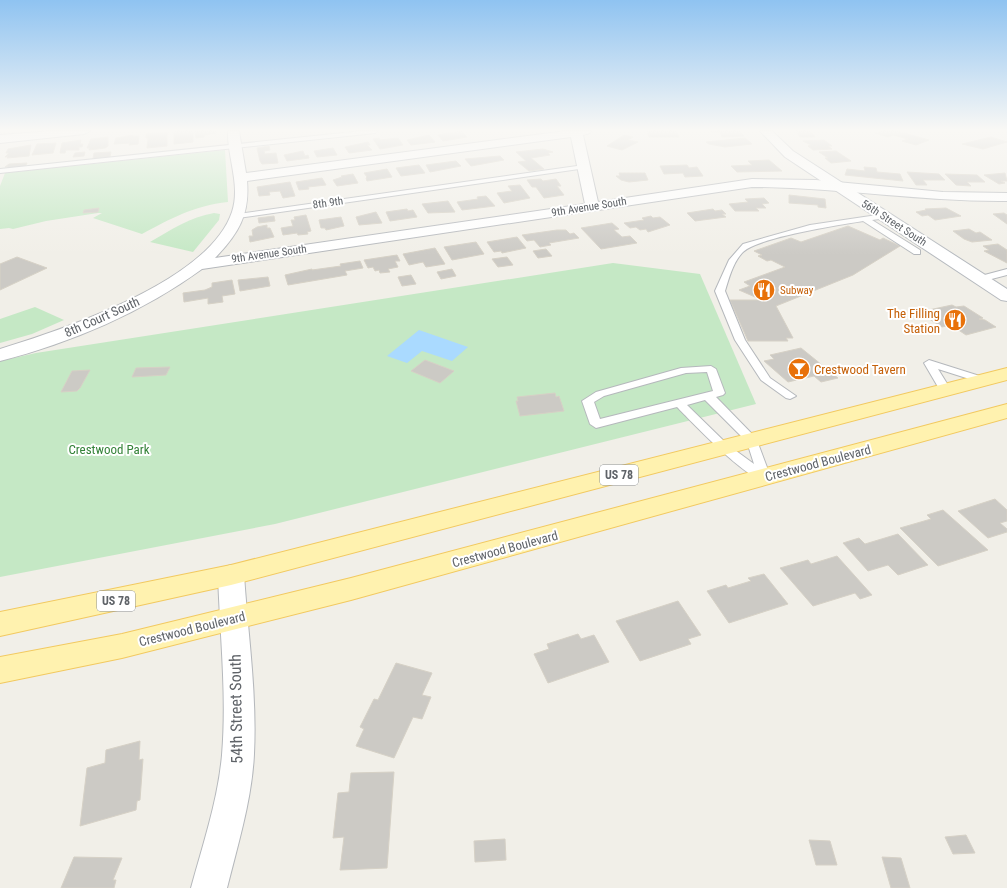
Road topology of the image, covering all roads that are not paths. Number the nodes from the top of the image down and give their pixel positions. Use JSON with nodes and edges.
{"nodes":[{"id":1,"x":238,"y":172,"type":"edge"},
{"id":2,"x":282,"y":172,"type":"edge"},
{"id":3,"x":546,"y":172,"type":"edge"},
{"id":4,"x":585,"y":172,"type":"edge"},
{"id":5,"x":817,"y":172,"type":"edge"},
{"id":6,"x":239,"y":178,"type":"junction"},
{"id":7,"x":837,"y":186,"type":"junction"},
{"id":8,"x":1007,"y":197,"type":"edge"},
{"id":9,"x":592,"y":206,"type":"junction"},
{"id":10,"x":238,"y":216,"type":"junction"},
{"id":11,"x":884,"y":216,"type":"junction"},
{"id":12,"x":865,"y":219,"type":"junction"},
{"id":13,"x":918,"y":252,"type":"dead end"},
{"id":14,"x":198,"y":265,"type":"junction"},
{"id":15,"x":1007,"y":272,"type":"edge"},
{"id":16,"x":980,"y":279,"type":"junction"},
{"id":17,"x":1007,"y":296,"type":"edge"},
{"id":18,"x":0,"y":355,"type":"edge"},
{"id":19,"x":1007,"y":374,"type":"edge"},
{"id":20,"x":982,"y":380,"type":"junction"},
{"id":21,"x":945,"y":390,"type":"junction"},
{"id":22,"x":708,"y":396,"type":"junction"},
{"id":23,"x":790,"y":396,"type":"dead end"},
{"id":24,"x":679,"y":403,"type":"junction"},
{"id":25,"x":1007,"y":411,"type":"edge"},
{"id":26,"x":752,"y":440,"type":"junction"},
{"id":27,"x":724,"y":448,"type":"junction"},
{"id":28,"x":765,"y":478,"type":"junction"},
{"id":29,"x":231,"y":575,"type":"junction"},
{"id":30,"x":233,"y":619,"type":"junction"},
{"id":31,"x":0,"y":624,"type":"edge"},
{"id":32,"x":0,"y":670,"type":"edge"},
{"id":33,"x":209,"y":888,"type":"edge"}],
"edges":[{"from":1,"to":6,"type":"street"},
{"from":2,"to":6,"type":"street"},
{"from":3,"to":10,"type":"lane","name":"8th 9th"},
{"from":4,"to":9,"type":"street"},
{"from":5,"to":7,"type":"street","name":"56th Street South"},
{"from":6,"to":10,"type":"street"},
{"from":7,"to":8,"type":"street","name":"9th Avenue South"},
{"from":7,"to":9,"type":"street","name":"9th Avenue South"},
{"from":7,"to":11,"type":"street","name":"56th Street South"},
{"from":9,"to":14,"type":"street","name":"9th Avenue South"},
{"from":10,"to":14,"type":"street"},
{"from":11,"to":12,"type":"lane"},
{"from":11,"to":16,"type":"street","name":"56th Street South"},
{"from":12,"to":13,"type":"lane"},
{"from":12,"to":23,"type":"lane"},
{"from":14,"to":18,"type":"street","name":"8th Court South"},
{"from":15,"to":16,"type":"lane"},
{"from":16,"to":17,"type":"street","name":"56th Street South"},
{"from":19,"to":20,"type":"main road","number":"US 78"},
{"from":20,"to":21,"type":"main road","number":"US 78"},
{"from":20,"to":21,"type":"lane"},
{"from":21,"to":26,"type":"main road","number":"US 78"},
{"from":22,"to":24,"type":"lane"},
{"from":22,"to":24,"type":"lane"},
{"from":22,"to":26,"type":"lane"},
{"from":24,"to":27,"type":"lane"},
{"from":25,"to":28,"type":"main road","name":"Crestwood Boulevard"},
{"from":26,"to":27,"type":"main road","number":"US 78"},
{"from":26,"to":28,"type":"lane"},
{"from":27,"to":28,"type":"lane"},
{"from":27,"to":29,"type":"main road","number":"US 78"},
{"from":28,"to":30,"type":"main road","name":"Crestwood Boulevard"},
{"from":29,"to":30,"type":"street","name":"54th Street South"},
{"from":29,"to":31,"type":"main road","number":"US 78"},
{"from":30,"to":32,"type":"main road","name":"Crestwood Boulevard"},
{"from":30,"to":33,"type":"street","name":"54th Street South"}]}
